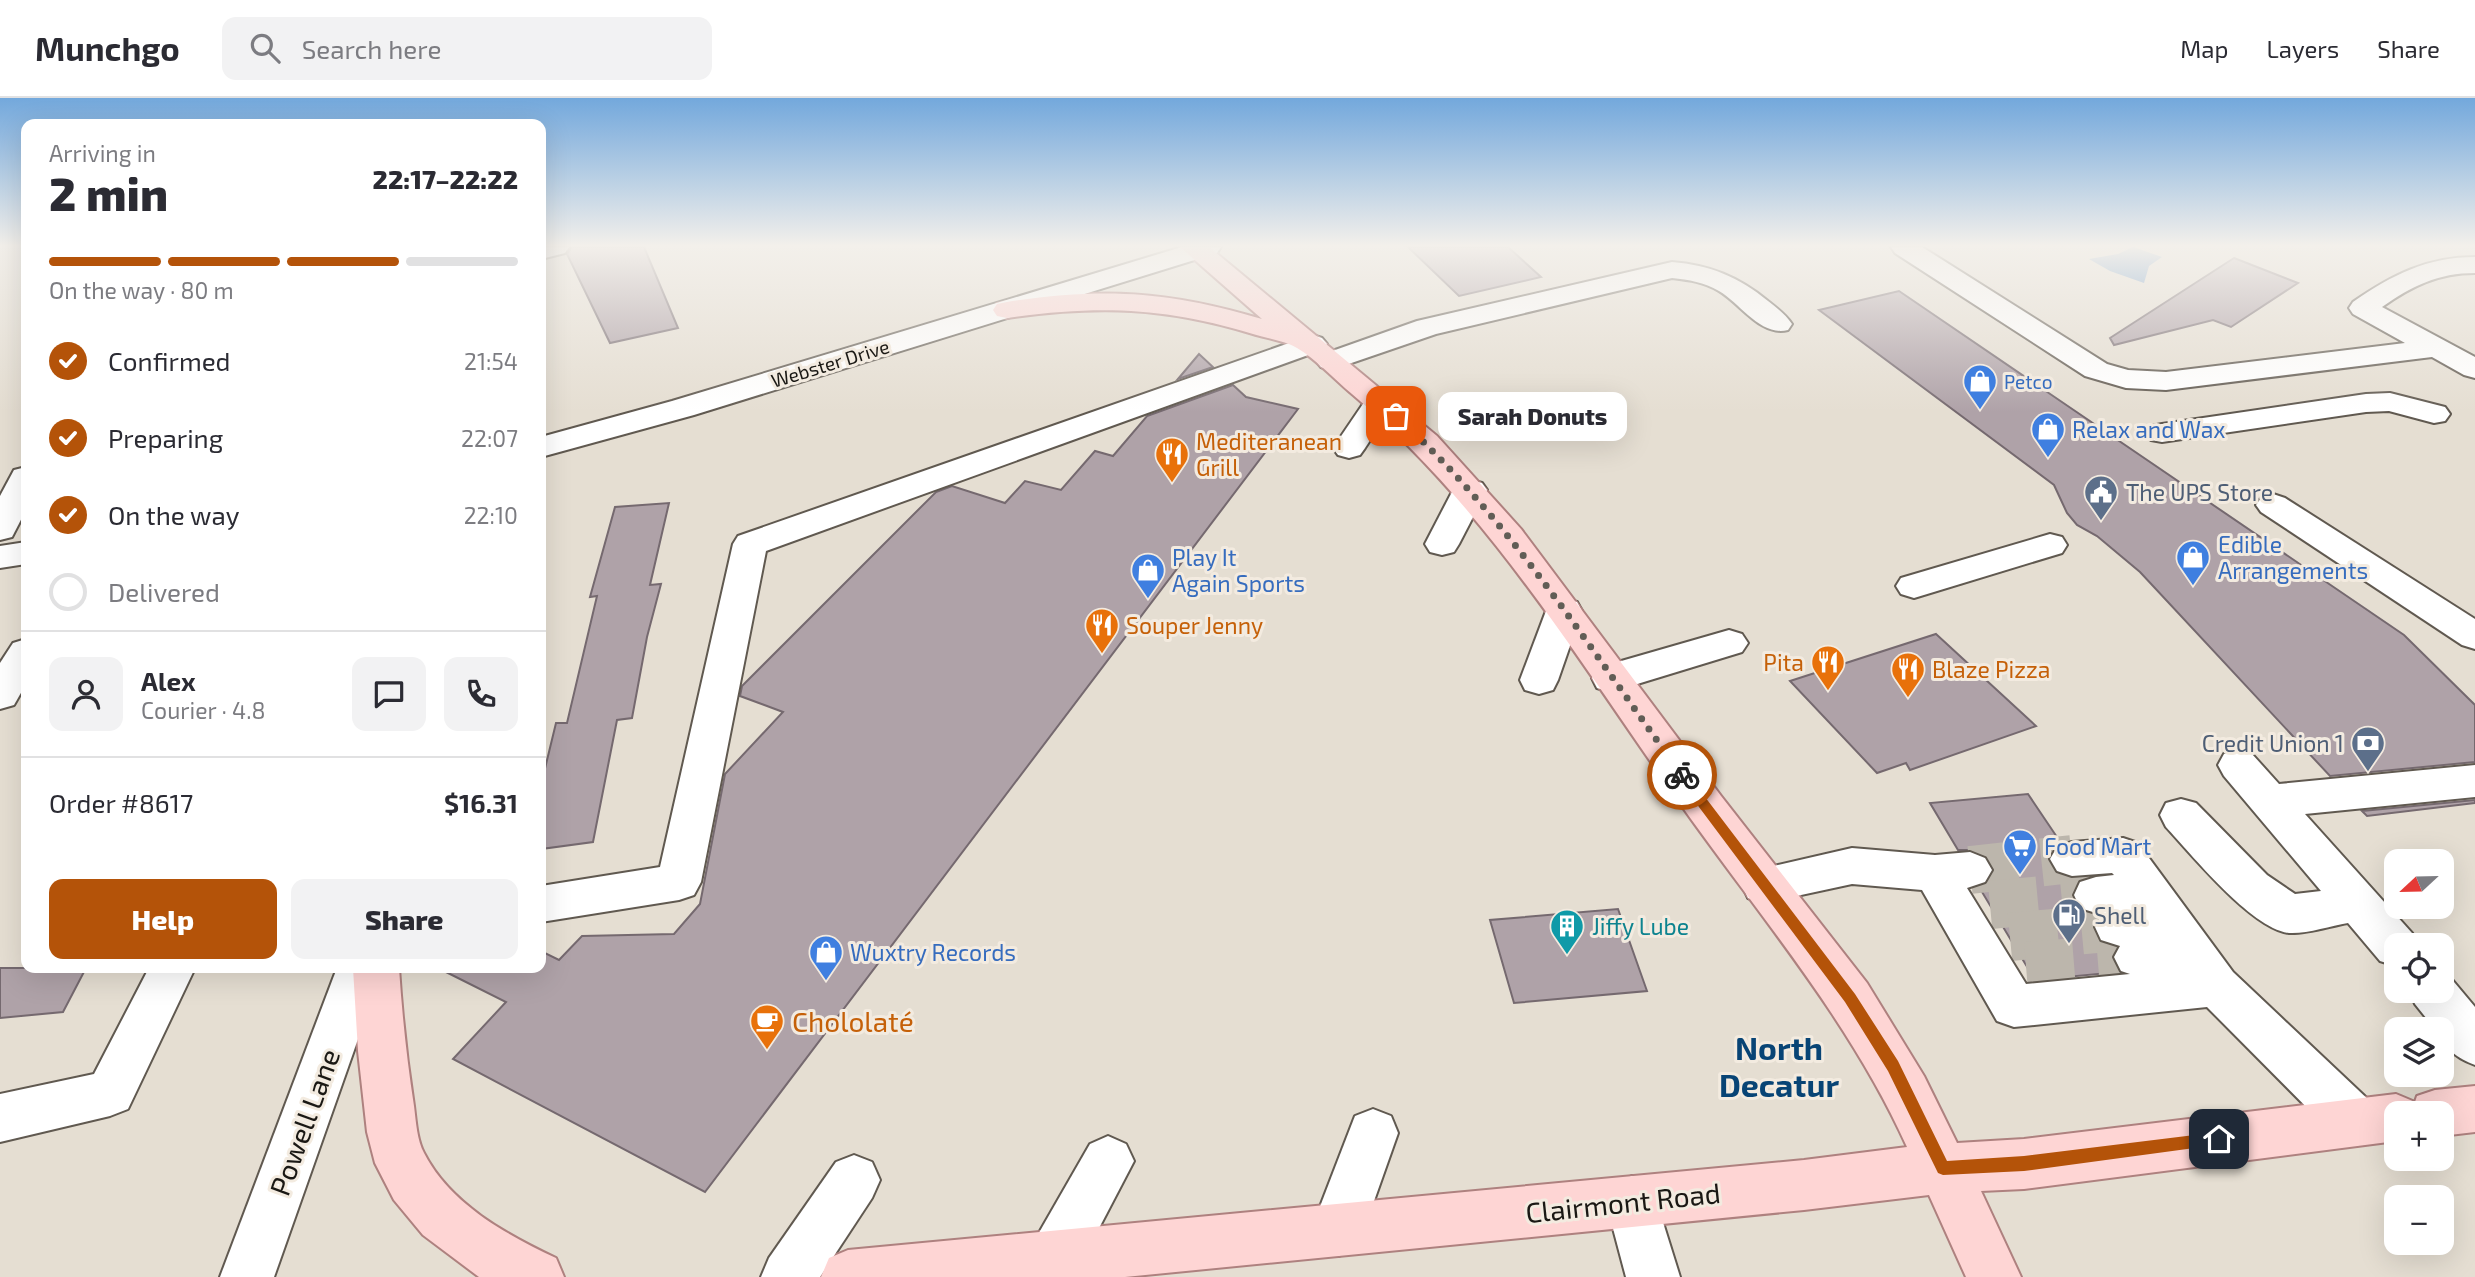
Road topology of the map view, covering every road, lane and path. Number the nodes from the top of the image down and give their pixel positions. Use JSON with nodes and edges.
{"nodes":[{"id":1,"x":1032,"y":302,"type":"edge"},
{"id":2,"x":1074,"y":302,"type":"edge"},
{"id":3,"x":1117,"y":302,"type":"edge"},
{"id":4,"x":1262,"y":302,"type":"edge"},
{"id":5,"x":1530,"y":302,"type":"edge"},
{"id":6,"x":1750,"y":302,"type":"edge"},
{"id":7,"x":1990,"y":302,"type":"edge"},
{"id":8,"x":2371,"y":302,"type":"edge"},
{"id":9,"x":1007,"y":310,"type":"junction"},
{"id":10,"x":1778,"y":324,"type":"dead end"},
{"id":11,"x":2435,"y":348,"type":"junction"},
{"id":12,"x":1322,"y":353,"type":"junction"},
{"id":13,"x":2475,"y":369,"type":"edge"},
{"id":14,"x":1380,"y":402,"type":"junction"},
{"id":15,"x":2434,"y":414,"type":"dead end"},
{"id":16,"x":2162,"y":433,"type":"dead end"},
{"id":17,"x":546,"y":446,"type":"edge"},
{"id":18,"x":1349,"y":448,"type":"dead end"},
{"id":19,"x":21,"y":487,"type":"edge"},
{"id":20,"x":1470,"y":490,"type":"junction"},
{"id":21,"x":2273,"y":505,"type":"dead end"},
{"id":22,"x":0,"y":529,"type":"edge"},
{"id":23,"x":1442,"y":544,"type":"dead end"},
{"id":24,"x":2050,"y":545,"type":"dead end"},
{"id":25,"x":21,"y":554,"type":"edge"},
{"id":26,"x":0,"y":558,"type":"edge"},
{"id":27,"x":1914,"y":586,"type":"dead end"},
{"id":28,"x":1564,"y":611,"type":"junction"},
{"id":29,"x":2475,"y":636,"type":"edge"},
{"id":30,"x":1729,"y":643,"type":"dead end"},
{"id":31,"x":21,"y":660,"type":"edge"},
{"id":32,"x":1611,"y":678,"type":"junction"},
{"id":33,"x":1539,"y":680,"type":"dead end"},
{"id":34,"x":0,"y":695,"type":"edge"},
{"id":35,"x":2238,"y":765,"type":"dead end"},
{"id":36,"x":2475,"y":782,"type":"edge"},
{"id":37,"x":2269,"y":801,"type":"junction"},
{"id":38,"x":2181,"y":815,"type":"dead end"},
{"id":39,"x":1764,"y":886,"type":"junction"},
{"id":40,"x":546,"y":903,"type":"edge"},
{"id":41,"x":2359,"y":903,"type":"junction"},
{"id":42,"x":2384,"y":933,"type":"edge"},
{"id":43,"x":2182,"y":938,"type":"junction"},
{"id":44,"x":170,"y":973,"type":"edge"},
{"id":45,"x":358,"y":973,"type":"edge"},
{"id":46,"x":376,"y":973,"type":"edge"},
{"id":47,"x":2443,"y":1003,"type":"edge"},
{"id":48,"x":2475,"y":1043,"type":"edge"},
{"id":49,"x":2475,"y":1109,"type":"edge"},
{"id":50,"x":2454,"y":1111,"type":"edge"},
{"id":51,"x":0,"y":1118,"type":"edge"},
{"id":52,"x":2376,"y":1119,"type":"edge"},
{"id":53,"x":1373,"y":1133,"type":"dead end"},
{"id":54,"x":1108,"y":1161,"type":"dead end"},
{"id":55,"x":1943,"y":1168,"type":"junction"},
{"id":56,"x":854,"y":1180,"type":"dead end"},
{"id":57,"x":1632,"y":1202,"type":"junction"},
{"id":58,"x":1338,"y":1230,"type":"junction"},
{"id":59,"x":1055,"y":1257,"type":"junction"},
{"id":60,"x":1116,"y":1264,"type":"edge"},
{"id":61,"x":247,"y":1277,"type":"edge"},
{"id":62,"x":537,"y":1277,"type":"edge"},
{"id":63,"x":788,"y":1277,"type":"edge"},
{"id":64,"x":848,"y":1277,"type":"edge"},
{"id":65,"x":1653,"y":1277,"type":"edge"},
{"id":66,"x":1994,"y":1277,"type":"edge"}],
"edges":[{"from":1,"to":9,"type":"street","name":"Webster Drive"},
{"from":2,"to":9,"type":"main road"},
{"from":3,"to":12,"type":"main road"},
{"from":4,"to":12,"type":"main road"},
{"from":5,"to":12,"type":"street"},
{"from":6,"to":10,"type":"street"},
{"from":7,"to":11,"type":"street"},
{"from":8,"to":11,"type":"street"},
{"from":9,"to":17,"type":"street","name":"Webster Drive"},
{"from":11,"to":13,"type":"street"},
{"from":12,"to":14,"type":"main road"},
{"from":12,"to":40,"type":"street"},
{"from":14,"to":18,"type":"street"},
{"from":14,"to":20,"type":"main road"},
{"from":15,"to":16,"type":"street"},
{"from":19,"to":22,"type":"street"},
{"from":20,"to":23,"type":"street"},
{"from":20,"to":28,"type":"main road"},
{"from":21,"to":29,"type":"street"},
{"from":24,"to":27,"type":"street"},
{"from":25,"to":26,"type":"street"},
{"from":28,"to":32,"type":"main road"},
{"from":28,"to":33,"type":"street"},
{"from":30,"to":32,"type":"street"},
{"from":31,"to":34,"type":"street"},
{"from":32,"to":39,"type":"main road"},
{"from":35,"to":37,"type":"street"},
{"from":36,"to":37,"type":"street"},
{"from":37,"to":41,"type":"street"},
{"from":38,"to":41,"type":"street"},
{"from":39,"to":43,"type":"street"},
{"from":39,"to":55,"type":"main road"},
{"from":41,"to":42,"type":"street"},
{"from":43,"to":43,"type":"street"},
{"from":43,"to":52,"type":"street"},
{"from":44,"to":51,"type":"street"},
{"from":45,"to":61,"type":"street","name":"Powell Lane"},
{"from":46,"to":62,"type":"main road"},
{"from":47,"to":48,"type":"street"},
{"from":49,"to":50,"type":"main road"},
{"from":52,"to":55,"type":"main road","name":"Clairmont Road"},
{"from":53,"to":58,"type":"street"},
{"from":54,"to":59,"type":"street"},
{"from":55,"to":57,"type":"main road","name":"Clairmont Road"},
{"from":55,"to":66,"type":"main road"},
{"from":56,"to":63,"type":"street"},
{"from":57,"to":58,"type":"main road","name":"Clairmont Road"},
{"from":57,"to":65,"type":"street"},
{"from":58,"to":60,"type":"main road","name":"Clairmont Road"},
{"from":59,"to":60,"type":"main road","name":"Clairmont Road"},
{"from":59,"to":64,"type":"main road","name":"Clairmont Road"}]}
